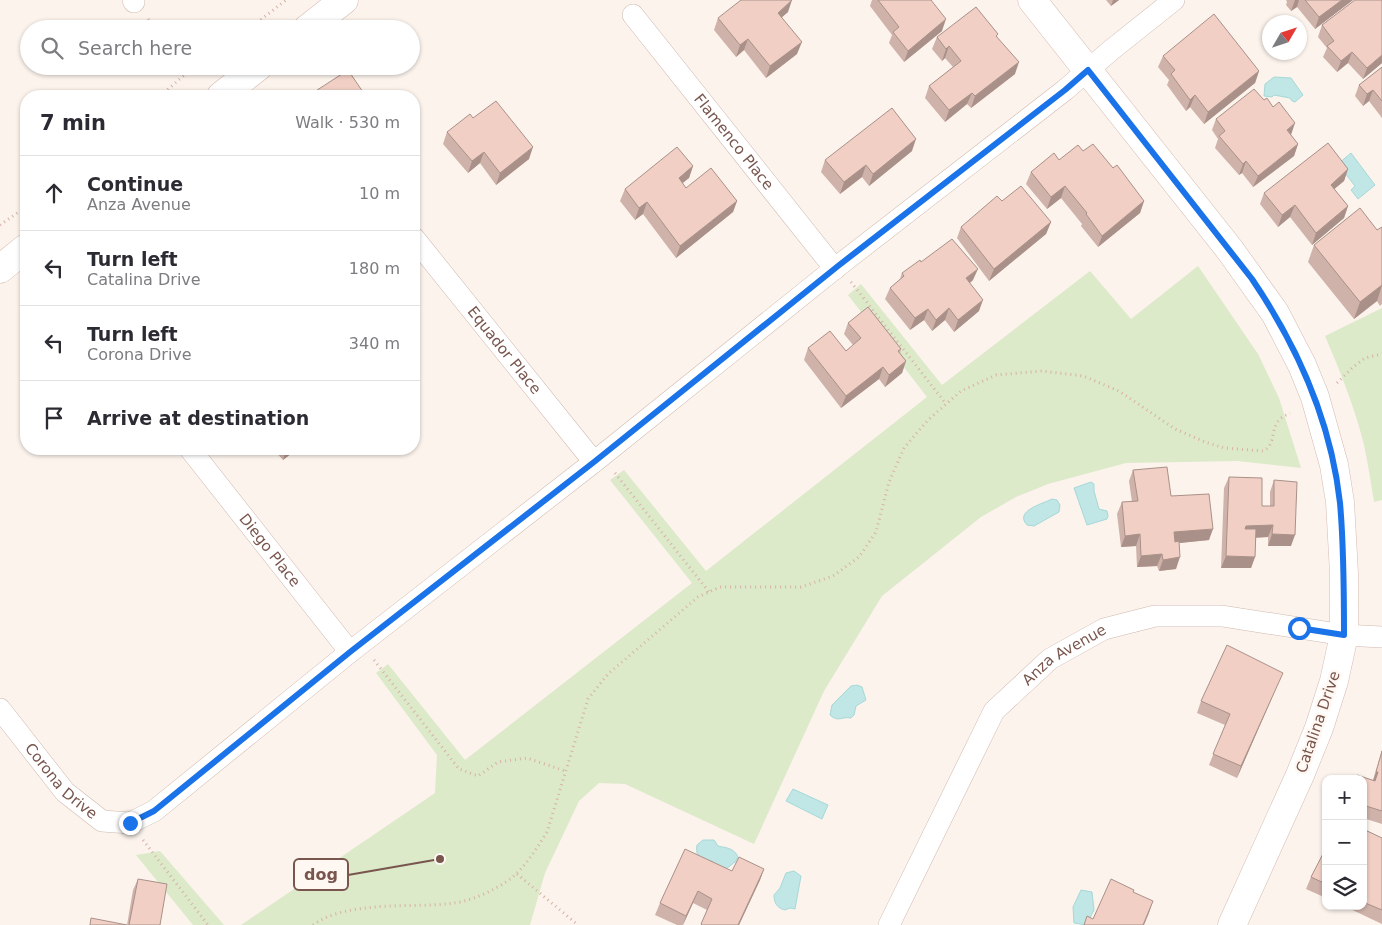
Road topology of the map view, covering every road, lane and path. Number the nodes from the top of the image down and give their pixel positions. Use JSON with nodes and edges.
{"nodes":[{"id":1,"x":286,"y":0,"type":"edge"},
{"id":2,"x":344,"y":0,"type":"edge"},
{"id":3,"x":1032,"y":0,"type":"edge"},
{"id":4,"x":1174,"y":0,"type":"edge"},
{"id":5,"x":633,"y":15,"type":"dead end"},
{"id":6,"x":260,"y":20,"type":"edge"},
{"id":7,"x":318,"y":20,"type":"edge"},
{"id":8,"x":1088,"y":70,"type":"junction"},
{"id":9,"x":183,"y":75,"type":"edge"},
{"id":10,"x":248,"y":75,"type":"edge"},
{"id":11,"x":167,"y":90,"type":"edge"},
{"id":12,"x":229,"y":90,"type":"edge"},
{"id":13,"x":20,"y":211,"type":"edge"},
{"id":14,"x":0,"y":225,"type":"edge"},
{"id":15,"x":420,"y":245,"type":"edge"},
{"id":16,"x":20,"y":253,"type":"edge"},
{"id":17,"x":837,"y":267,"type":"junction"},
{"id":18,"x":0,"y":269,"type":"edge"},
{"id":19,"x":1382,"y":354,"type":"edge"},
{"id":20,"x":1337,"y":383,"type":"dead end"},
{"id":21,"x":946,"y":404,"type":"junction"},
{"id":22,"x":1290,"y":413,"type":"dead end"},
{"id":23,"x":195,"y":455,"type":"edge"},
{"id":24,"x":598,"y":459,"type":"junction"},
{"id":25,"x":709,"y":592,"type":"junction"},
{"id":26,"x":1344,"y":635,"type":"junction"},
{"id":27,"x":1382,"y":638,"type":"edge"},
{"id":28,"x":356,"y":648,"type":"junction"},
{"id":29,"x":0,"y":709,"type":"edge"},
{"id":30,"x":565,"y":771,"type":"junction"},
{"id":31,"x":130,"y":823,"type":"junction"},
{"id":32,"x":517,"y":874,"type":"junction"},
{"id":33,"x":1239,"y":923,"type":"edge"},
{"id":34,"x":208,"y":925,"type":"edge"},
{"id":35,"x":313,"y":925,"type":"edge"},
{"id":36,"x":578,"y":925,"type":"edge"},
{"id":37,"x":889,"y":925,"type":"edge"}],
"edges":[{"from":1,"to":6,"type":"path"},
{"from":2,"to":7,"type":"street"},
{"from":3,"to":8,"type":"street","name":"Catalina Drive"},
{"from":4,"to":8,"type":"street"},
{"from":5,"to":17,"type":"street","name":"Flamenco Place"},
{"from":8,"to":17,"type":"street"},
{"from":8,"to":26,"type":"street","name":"Catalina Drive"},
{"from":9,"to":11,"type":"path"},
{"from":10,"to":12,"type":"street"},
{"from":13,"to":14,"type":"path"},
{"from":15,"to":24,"type":"street","name":"Equador Place"},
{"from":16,"to":18,"type":"street"},
{"from":17,"to":21,"type":"path"},
{"from":17,"to":24,"type":"street"},
{"from":19,"to":20,"type":"path"},
{"from":21,"to":22,"type":"path"},
{"from":21,"to":25,"type":"path"},
{"from":23,"to":28,"type":"street","name":"Diego Place"},
{"from":24,"to":25,"type":"path"},
{"from":24,"to":28,"type":"street"},
{"from":25,"to":30,"type":"path"},
{"from":26,"to":27,"type":"street","name":"Anza Avenue"},
{"from":26,"to":33,"type":"street","name":"Catalina Drive"},
{"from":26,"to":37,"type":"street","name":"Anza Avenue"},
{"from":28,"to":30,"type":"path"},
{"from":28,"to":31,"type":"street"},
{"from":29,"to":31,"type":"street","name":"Corona Drive"},
{"from":30,"to":32,"type":"path"},
{"from":31,"to":34,"type":"path"},
{"from":32,"to":35,"type":"path"},
{"from":32,"to":36,"type":"path"}]}
